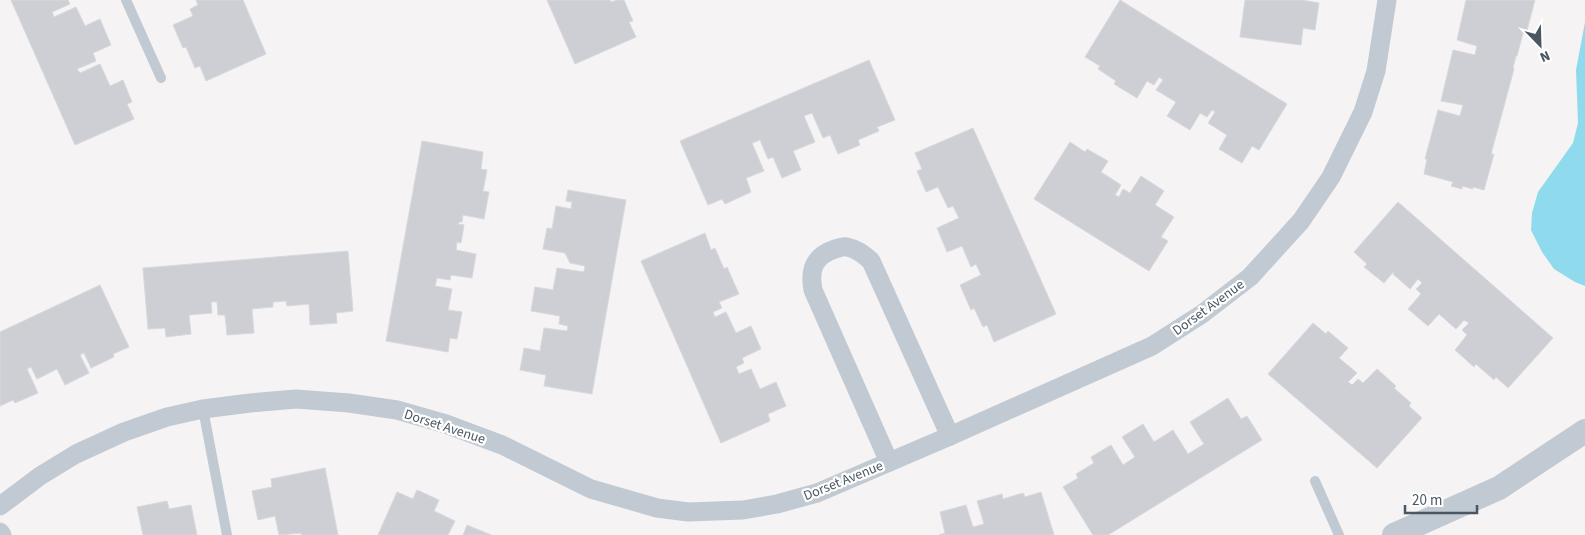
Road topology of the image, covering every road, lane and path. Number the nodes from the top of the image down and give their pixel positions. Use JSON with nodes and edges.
{"nodes":[{"id":1,"x":126,"y":0,"type":"edge"},
{"id":2,"x":1387,"y":0,"type":"edge"},
{"id":3,"x":161,"y":78,"type":"dead end"},
{"id":4,"x":203,"y":409,"type":"junction"},
{"id":5,"x":1585,"y":432,"type":"edge"},
{"id":6,"x":950,"y":436,"type":"junction"},
{"id":7,"x":889,"y":462,"type":"junction"},
{"id":8,"x":1315,"y":481,"type":"dead end"},
{"id":9,"x":0,"y":506,"type":"edge"},
{"id":10,"x":228,"y":535,"type":"edge"},
{"id":11,"x":1339,"y":535,"type":"edge"},
{"id":12,"x":1394,"y":535,"type":"edge"}],
"edges":[{"from":1,"to":3,"type":"lane"},
{"from":2,"to":6,"type":"street","name":"Dorset Avenue"},
{"from":4,"to":7,"type":"street","name":"Dorset Avenue"},
{"from":4,"to":9,"type":"street","name":"Dorset Avenue"},
{"from":4,"to":10,"type":"lane"},
{"from":5,"to":12,"type":"street"},
{"from":6,"to":7,"type":"street","name":"Dorset Avenue"},
{"from":6,"to":7,"type":"street"},
{"from":8,"to":11,"type":"lane"}]}
